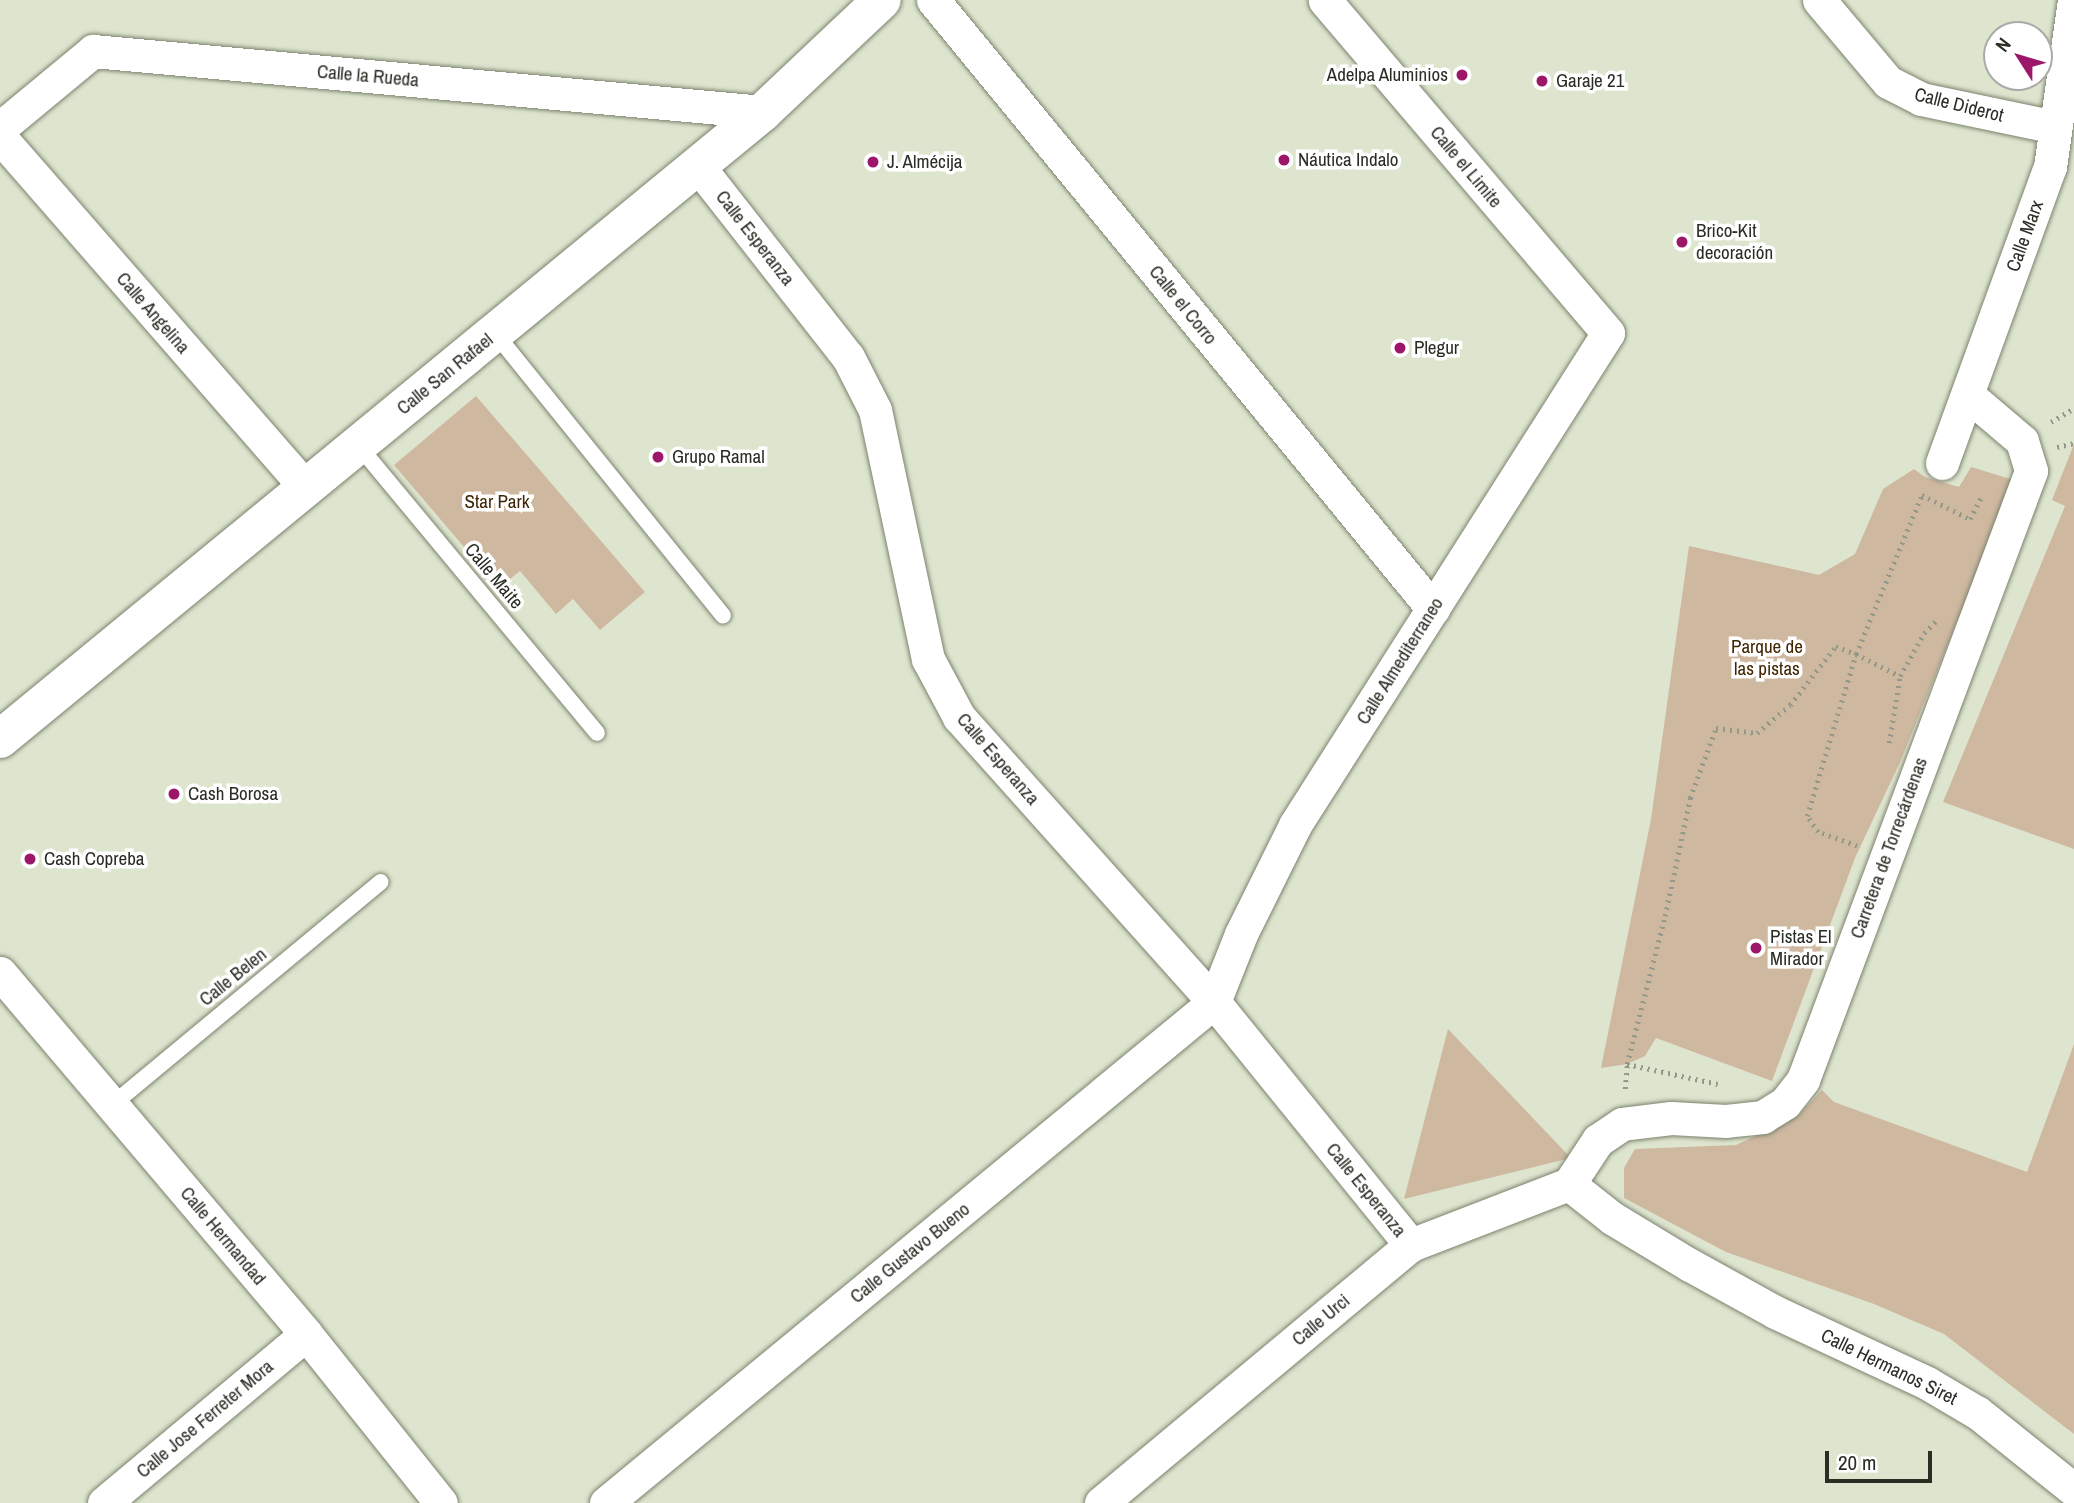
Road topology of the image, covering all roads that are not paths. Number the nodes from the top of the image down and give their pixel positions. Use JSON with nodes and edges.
{"nodes":[{"id":1,"x":882,"y":0,"type":"edge"},
{"id":2,"x":933,"y":0,"type":"edge"},
{"id":3,"x":1325,"y":0,"type":"edge"},
{"id":4,"x":1819,"y":0,"type":"edge"},
{"id":5,"x":2074,"y":1,"type":"edge"},
{"id":6,"x":763,"y":112,"type":"junction"},
{"id":7,"x":2055,"y":127,"type":"junction"},
{"id":8,"x":0,"y":128,"type":"edge"},
{"id":9,"x":0,"y":137,"type":"edge"},
{"id":10,"x":698,"y":166,"type":"junction"},
{"id":11,"x":495,"y":333,"type":"junction"},
{"id":12,"x":1608,"y":333,"type":"joint"},
{"id":13,"x":1968,"y":395,"type":"junction"},
{"id":14,"x":358,"y":445,"type":"junction"},
{"id":15,"x":1942,"y":463,"type":"dead end"},
{"id":16,"x":306,"y":488,"type":"junction"},
{"id":17,"x":1433,"y":609,"type":"junction"},
{"id":18,"x":723,"y":616,"type":"dead end"},
{"id":19,"x":597,"y":733,"type":"dead end"},
{"id":20,"x":0,"y":739,"type":"edge"},
{"id":21,"x":381,"y":883,"type":"dead end"},
{"id":22,"x":0,"y":973,"type":"edge"},
{"id":23,"x":1214,"y":1002,"type":"junction"},
{"id":24,"x":111,"y":1105,"type":"junction"},
{"id":25,"x":1569,"y":1184,"type":"junction"},
{"id":26,"x":1411,"y":1245,"type":"junction"},
{"id":27,"x":306,"y":1334,"type":"junction"},
{"id":28,"x":2074,"y":1490,"type":"edge"},
{"id":29,"x":104,"y":1503,"type":"edge"},
{"id":30,"x":441,"y":1503,"type":"edge"},
{"id":31,"x":606,"y":1503,"type":"edge"},
{"id":32,"x":1101,"y":1503,"type":"edge"}],
"edges":[{"from":1,"to":6,"type":"street","name":"Calle San Rafael"},
{"from":2,"to":17,"type":"street","name":"Calle el Corro"},
{"from":3,"to":12,"type":"street","name":"Calle el Limite"},
{"from":4,"to":7,"type":"street","name":"Calle Diderot"},
{"from":5,"to":7,"type":"street","name":"Calle Marx"},
{"from":6,"to":8,"type":"street","name":"Calle la Rueda"},
{"from":6,"to":10,"type":"street","name":"Calle San Rafael"},
{"from":7,"to":13,"type":"street","name":"Calle Marx"},
{"from":9,"to":16,"type":"street","name":"Calle Angelina"},
{"from":10,"to":11,"type":"street","name":"Calle San Rafael"},
{"from":10,"to":23,"type":"street","name":"Calle Esperanza"},
{"from":11,"to":14,"type":"street","name":"Calle San Rafael"},
{"from":11,"to":18,"type":"lane"},
{"from":12,"to":17,"type":"street","name":"Calle Almediterraneo"},
{"from":13,"to":15,"type":"street","name":"Calle Marx"},
{"from":13,"to":25,"type":"street","name":"Carretera de Torrecárdenas"},
{"from":14,"to":16,"type":"street","name":"Calle San Rafael"},
{"from":14,"to":19,"type":"lane","name":"Calle Maite"},
{"from":16,"to":20,"type":"street","name":"Calle San Rafael"},
{"from":17,"to":23,"type":"street","name":"Calle Almediterraneo"},
{"from":21,"to":24,"type":"lane","name":"Calle Belen"},
{"from":22,"to":24,"type":"street","name":"Calle Hermandad"},
{"from":23,"to":26,"type":"street","name":"Calle Esperanza"},
{"from":23,"to":31,"type":"street","name":"Calle Gustavo Bueno"},
{"from":24,"to":27,"type":"street","name":"Calle Hermandad"},
{"from":25,"to":26,"type":"street","name":"Calle Urci"},
{"from":25,"to":28,"type":"street","name":"Calle Hermanos Siret"},
{"from":26,"to":32,"type":"street","name":"Calle Urci"},
{"from":27,"to":29,"type":"street","name":"Calle Jose Ferreter Mora"},
{"from":27,"to":30,"type":"street","name":"Calle Hermandad"}]}
